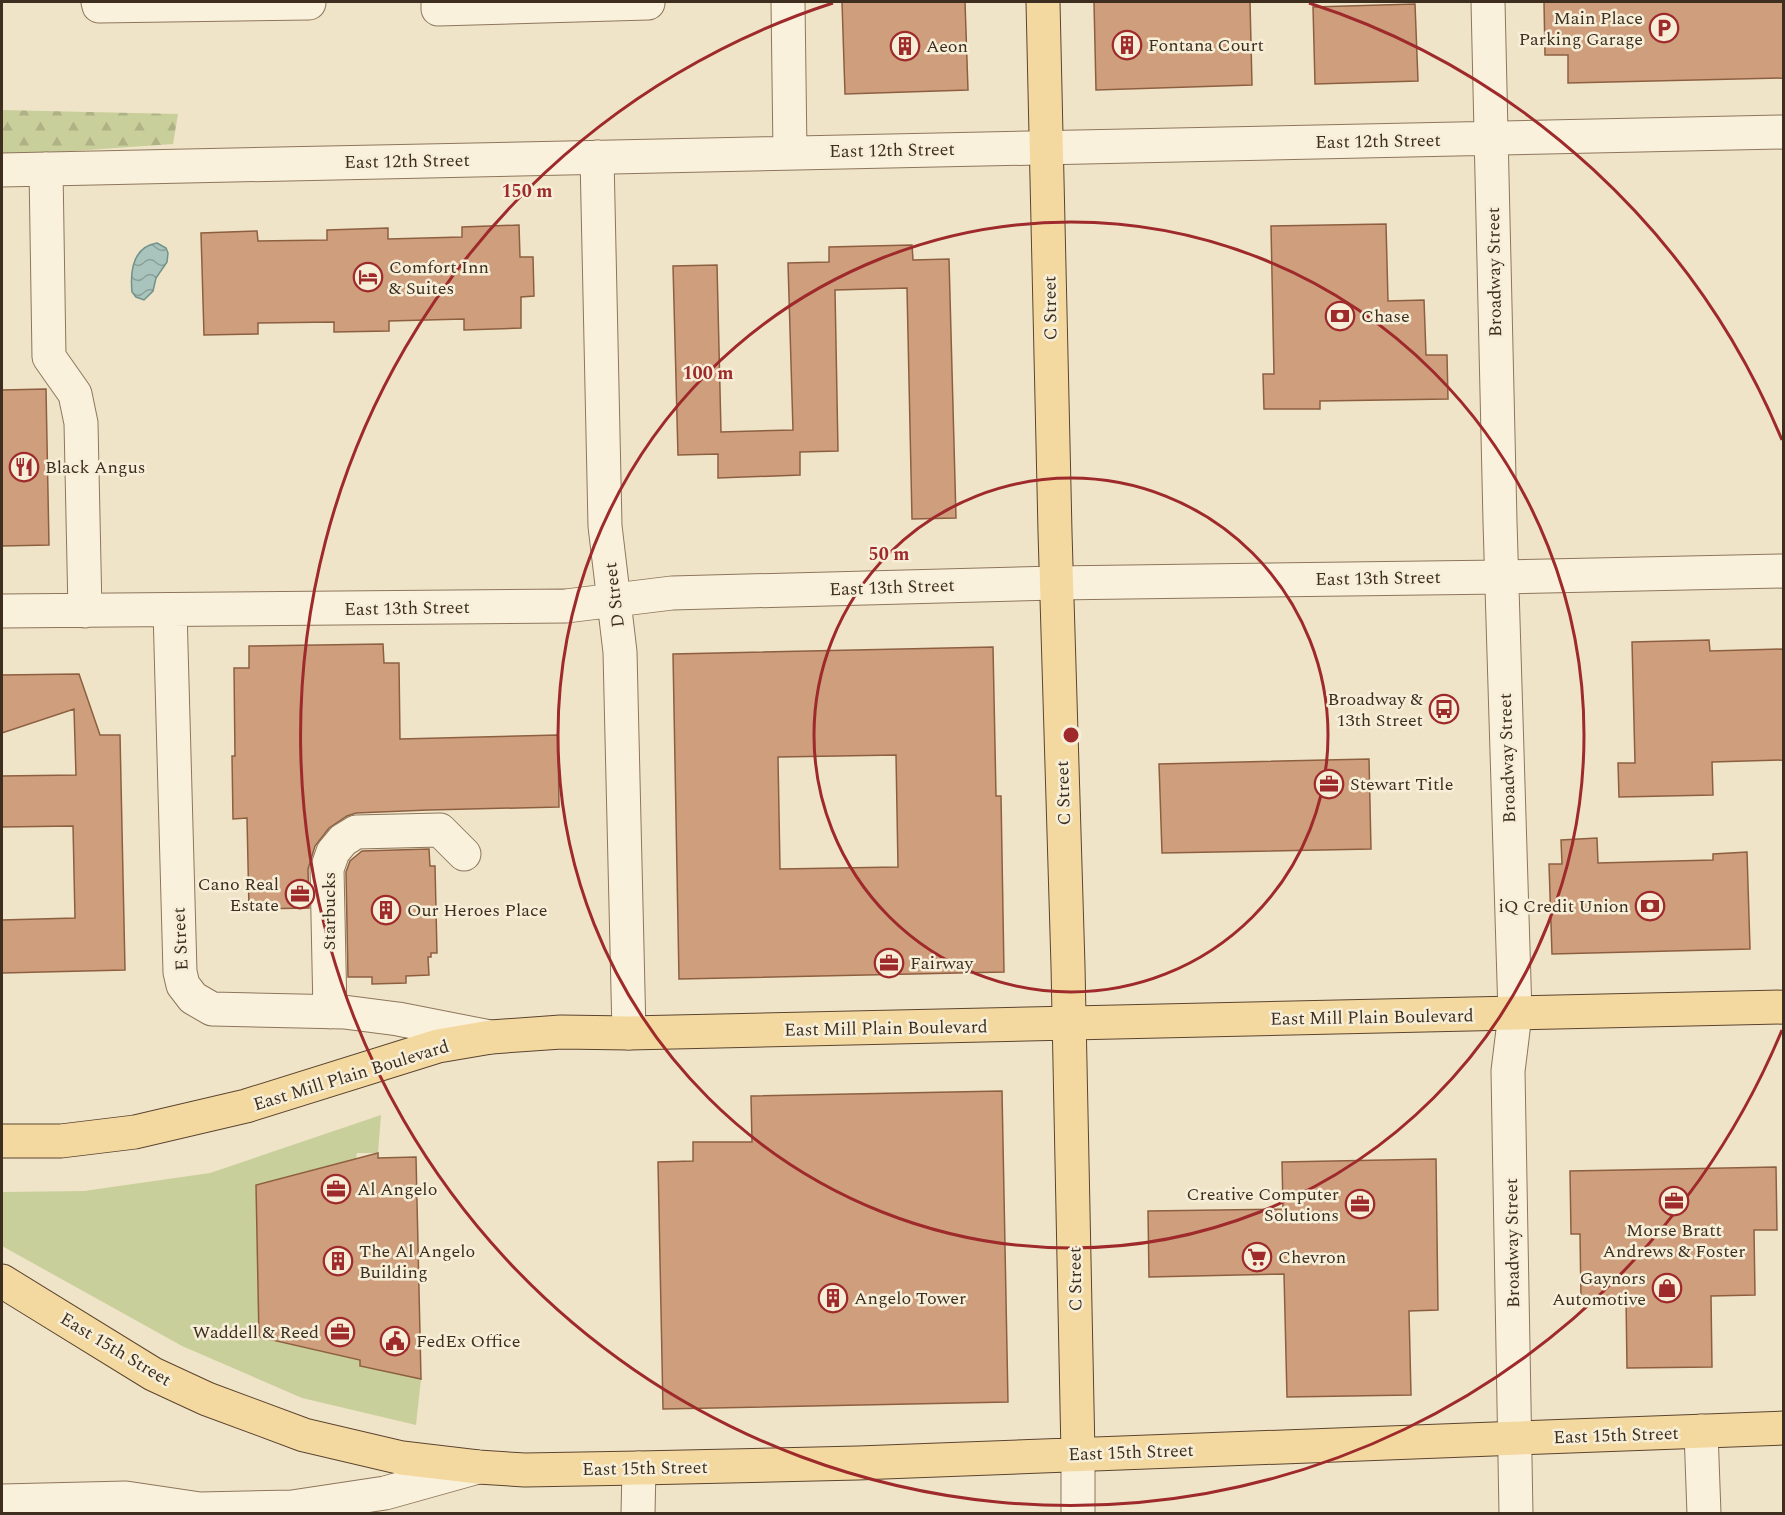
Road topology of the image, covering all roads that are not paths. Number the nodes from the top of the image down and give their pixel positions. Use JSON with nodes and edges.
{"nodes":[{"id":1,"x":98,"y":2,"type":"edge"},
{"id":2,"x":438,"y":2,"type":"edge"},
{"id":3,"x":648,"y":2,"type":"edge"},
{"id":4,"x":788,"y":2,"type":"edge"},
{"id":5,"x":1043,"y":2,"type":"edge"},
{"id":6,"x":1488,"y":2,"type":"edge"},
{"id":7,"x":309,"y":3,"type":"edge"},
{"id":8,"x":1784,"y":132,"type":"edge"},
{"id":9,"x":1491,"y":139,"type":"junction"},
{"id":10,"x":1047,"y":147,"type":"junction"},
{"id":11,"x":790,"y":153,"type":"junction"},
{"id":12,"x":597,"y":157,"type":"junction"},
{"id":13,"x":46,"y":169,"type":"junction"},
{"id":14,"x":2,"y":170,"type":"edge"},
{"id":15,"x":1784,"y":571,"type":"edge"},
{"id":16,"x":1501,"y":577,"type":"junction"},
{"id":17,"x":1056,"y":583,"type":"junction"},
{"id":18,"x":614,"y":600,"type":"junction"},
{"id":19,"x":170,"y":610,"type":"junction"},
{"id":20,"x":2,"y":611,"type":"edge"},
{"id":21,"x":85,"y":611,"type":"junction"},
{"id":22,"x":464,"y":854,"type":"dead end"},
{"id":23,"x":1784,"y":1007,"type":"edge"},
{"id":24,"x":330,"y":1012,"type":"junction"},
{"id":25,"x":1515,"y":1014,"type":"junction"},
{"id":26,"x":1069,"y":1022,"type":"junction"},
{"id":27,"x":629,"y":1033,"type":"junction"},
{"id":28,"x":491,"y":1037,"type":"junction"},
{"id":29,"x":2,"y":1141,"type":"edge"},
{"id":30,"x":2,"y":1281,"type":"edge"},
{"id":31,"x":1784,"y":1428,"type":"edge"},
{"id":32,"x":1701,"y":1431,"type":"junction"},
{"id":33,"x":1515,"y":1438,"type":"junction"},
{"id":34,"x":1078,"y":1454,"type":"junction"},
{"id":35,"x":478,"y":1467,"type":"junction"},
{"id":36,"x":639,"y":1468,"type":"junction"},
{"id":37,"x":2,"y":1501,"type":"edge"},
{"id":38,"x":200,"y":1511,"type":"edge"},
{"id":39,"x":638,"y":1514,"type":"edge"},
{"id":40,"x":1078,"y":1514,"type":"edge"},
{"id":41,"x":1516,"y":1514,"type":"edge"},
{"id":42,"x":1704,"y":1514,"type":"edge"}],
"edges":[{"from":1,"to":7,"type":"street"},
{"from":2,"to":3,"type":"street"},
{"from":4,"to":11,"type":"street"},
{"from":5,"to":10,"type":"main road","name":"C Street"},
{"from":6,"to":9,"type":"street","name":"Broadway Street"},
{"from":8,"to":9,"type":"street","name":"East 12th Street"},
{"from":9,"to":10,"type":"street","name":"East 12th Street"},
{"from":9,"to":16,"type":"street","name":"Broadway Street"},
{"from":10,"to":11,"type":"street","name":"East 12th Street"},
{"from":10,"to":17,"type":"main road","name":"C Street"},
{"from":11,"to":12,"type":"street","name":"East 12th Street"},
{"from":12,"to":13,"type":"street","name":"East 12th Street"},
{"from":12,"to":18,"type":"street","name":"D Street"},
{"from":13,"to":14,"type":"street","name":"East 12th Street"},
{"from":13,"to":21,"type":"street"},
{"from":15,"to":16,"type":"street","name":"East 13th Street"},
{"from":16,"to":17,"type":"street","name":"East 13th Street"},
{"from":16,"to":25,"type":"street","name":"Broadway Street"},
{"from":17,"to":18,"type":"street","name":"East 13th Street"},
{"from":17,"to":26,"type":"main road","name":"C Street"},
{"from":18,"to":19,"type":"street","name":"East 13th Street"},
{"from":18,"to":27,"type":"street","name":"D Street"},
{"from":19,"to":21,"type":"street","name":"East 13th Street"},
{"from":19,"to":24,"type":"street","name":"E Street"},
{"from":20,"to":21,"type":"street","name":"East 13th Street"},
{"from":22,"to":24,"type":"street","name":"Starbucks"},
{"from":23,"to":25,"type":"main road","name":"East Mill Plain Boulevard"},
{"from":24,"to":28,"type":"street","name":"E Street"},
{"from":25,"to":26,"type":"main road","name":"East Mill Plain Boulevard"},
{"from":25,"to":33,"type":"street","name":"Broadway Street"},
{"from":26,"to":27,"type":"main road","name":"East Mill Plain Boulevard"},
{"from":26,"to":34,"type":"main road","name":"C Street"},
{"from":27,"to":28,"type":"main road","name":"East Mill Plain Boulevard"},
{"from":28,"to":29,"type":"main road","name":"East Mill Plain Boulevard"},
{"from":30,"to":35,"type":"main road","name":"East 15th Street"},
{"from":31,"to":32,"type":"main road","name":"East 15th Street"},
{"from":32,"to":33,"type":"main road","name":"East 15th Street"},
{"from":32,"to":42,"type":"street"},
{"from":33,"to":34,"type":"main road","name":"East 15th Street"},
{"from":33,"to":41,"type":"street","name":"Broadway Street"},
{"from":34,"to":36,"type":"main road","name":"East 15th Street"},
{"from":34,"to":40,"type":"street","name":"C Street"},
{"from":35,"to":36,"type":"main road","name":"East 15th Street"},
{"from":35,"to":38,"type":"street","name":"East 15th Street"},
{"from":36,"to":39,"type":"street"},
{"from":37,"to":38,"type":"street","name":"East 15th Street"}]}
